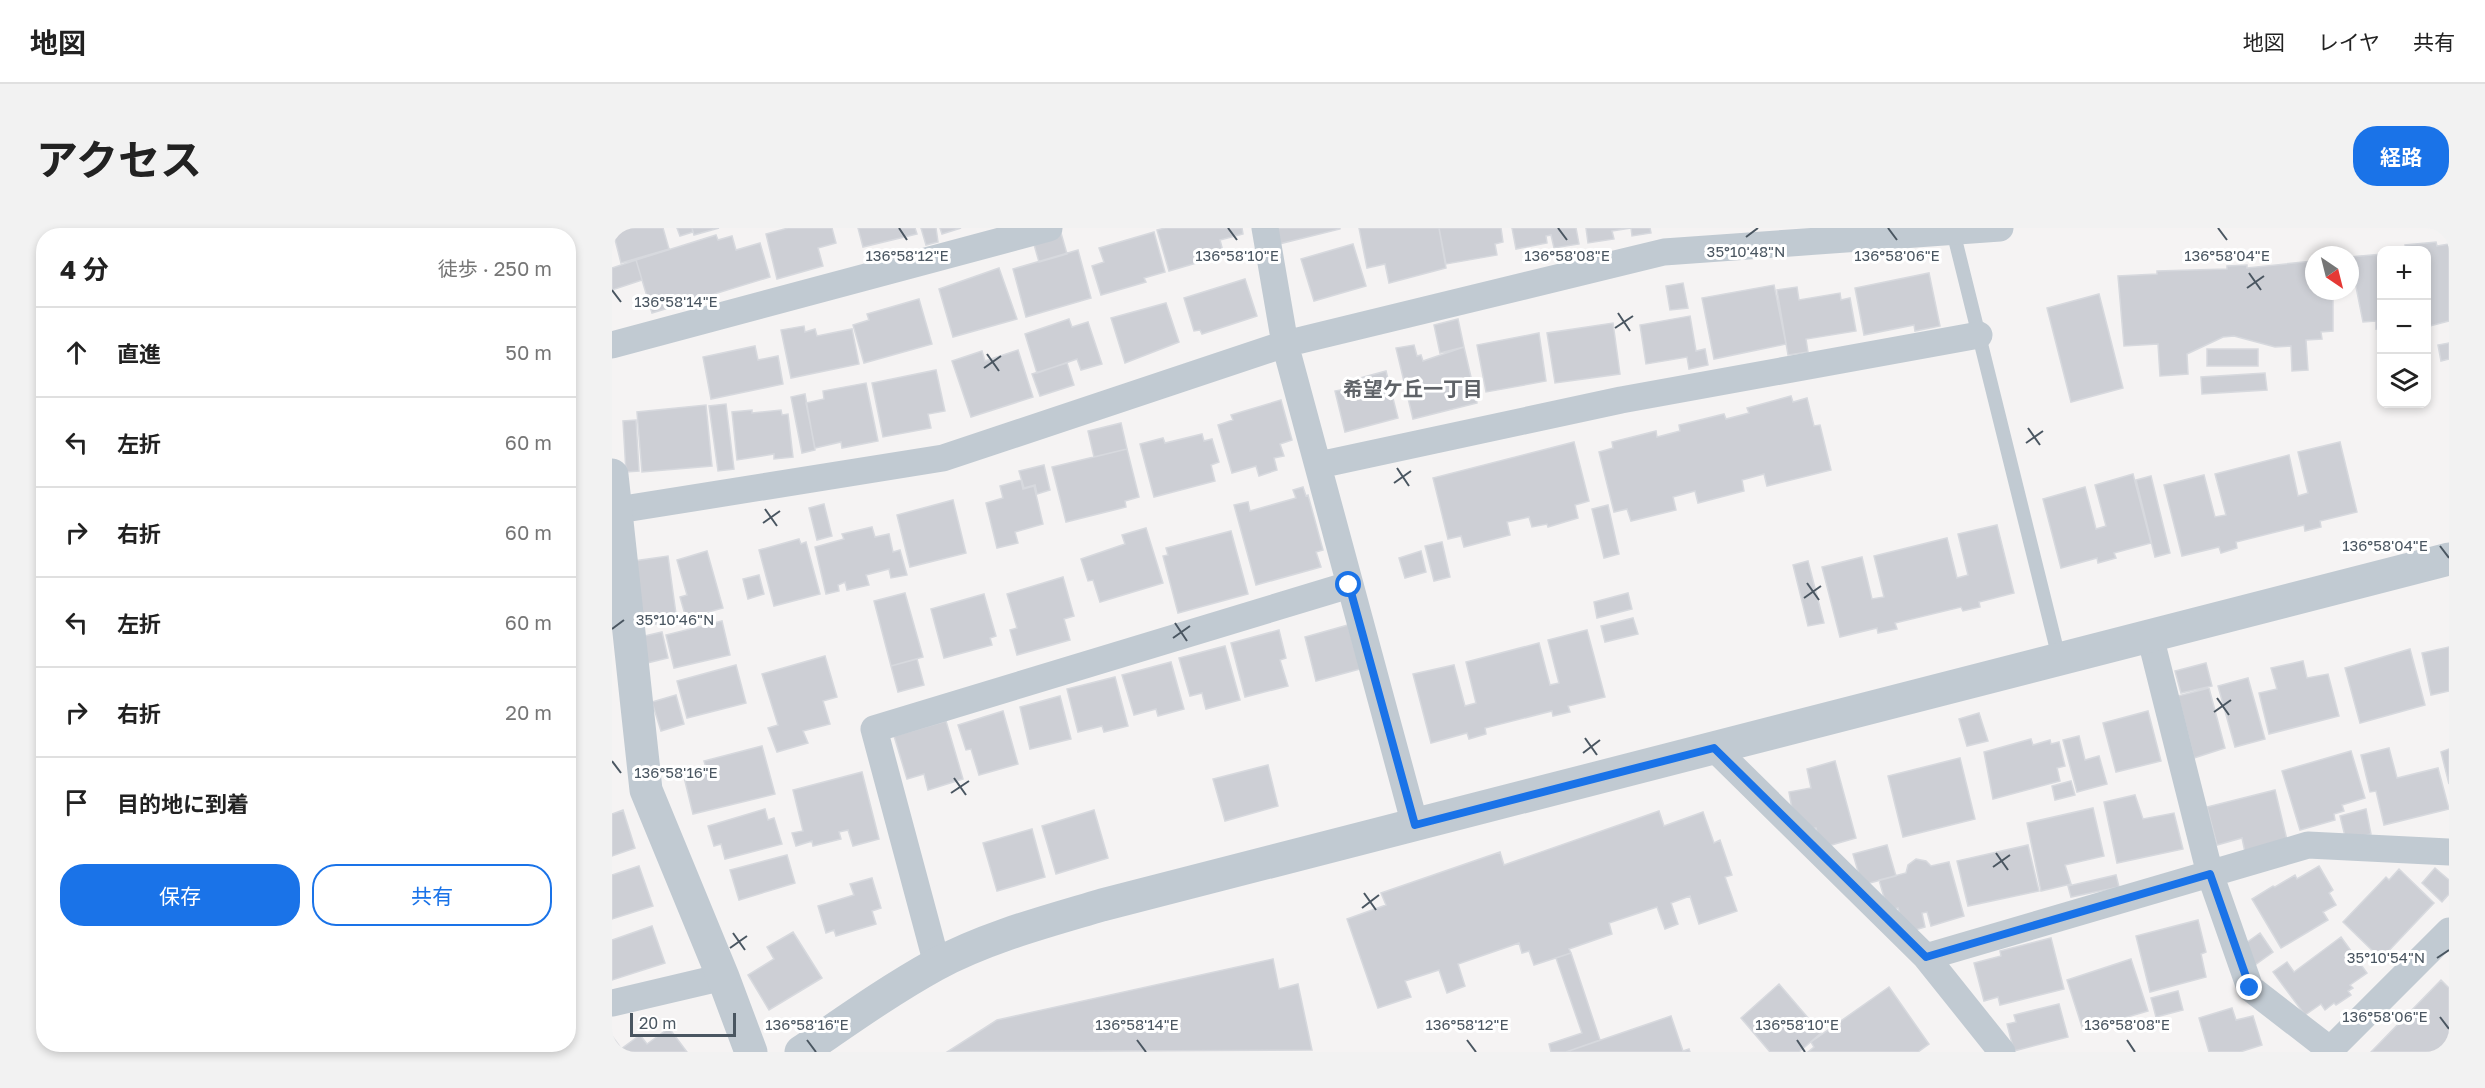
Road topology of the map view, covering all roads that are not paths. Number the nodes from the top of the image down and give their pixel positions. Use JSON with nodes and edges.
{"nodes":[{"id":1,"x":1049,"y":228,"type":"edge"},
{"id":2,"x":1265,"y":228,"type":"edge"},
{"id":3,"x":2000,"y":228,"type":"edge"},
{"id":4,"x":1953,"y":231,"type":"junction"},
{"id":5,"x":1871,"y":233,"type":"edge"},
{"id":6,"x":1979,"y":335,"type":"junction"},
{"id":7,"x":1285,"y":344,"type":"junction"},
{"id":8,"x":612,"y":345,"type":"edge"},
{"id":9,"x":1319,"y":465,"type":"junction"},
{"id":10,"x":612,"y":475,"type":"edge"},
{"id":11,"x":614,"y":511,"type":"edge"},
{"id":12,"x":2449,"y":559,"type":"edge"},
{"id":13,"x":1349,"y":585,"type":"junction"},
{"id":14,"x":2150,"y":636,"type":"junction"},
{"id":15,"x":2059,"y":658,"type":"junction"},
{"id":16,"x":1714,"y":748,"type":"junction"},
{"id":17,"x":1415,"y":825,"type":"junction"},
{"id":18,"x":2449,"y":852,"type":"edge"},
{"id":19,"x":2210,"y":874,"type":"junction"},
{"id":20,"x":2449,"y":931,"type":"edge"},
{"id":21,"x":1926,"y":957,"type":"junction"},
{"id":22,"x":937,"y":964,"type":"junction"},
{"id":23,"x":723,"y":977,"type":"junction"},
{"id":24,"x":612,"y":1003,"type":"edge"},
{"id":25,"x":2328,"y":1051,"type":"edge"},
{"id":26,"x":751,"y":1052,"type":"edge"},
{"id":27,"x":801,"y":1052,"type":"edge"},
{"id":28,"x":2002,"y":1052,"type":"edge"}],
"edges":[{"from":1,"to":8,"type":"street"},
{"from":2,"to":7,"type":"street"},
{"from":3,"to":4,"type":"street"},
{"from":4,"to":5,"type":"street"},
{"from":4,"to":6,"type":"lane"},
{"from":5,"to":7,"type":"street"},
{"from":6,"to":9,"type":"street"},
{"from":6,"to":15,"type":"lane"},
{"from":7,"to":9,"type":"street"},
{"from":7,"to":11,"type":"street"},
{"from":9,"to":13,"type":"street"},
{"from":10,"to":11,"type":"street"},
{"from":11,"to":23,"type":"street"},
{"from":12,"to":14,"type":"street"},
{"from":13,"to":17,"type":"street"},
{"from":13,"to":22,"type":"street"},
{"from":14,"to":15,"type":"street"},
{"from":14,"to":19,"type":"street"},
{"from":15,"to":16,"type":"street"},
{"from":16,"to":17,"type":"street"},
{"from":16,"to":21,"type":"street"},
{"from":17,"to":22,"type":"street"},
{"from":18,"to":19,"type":"street"},
{"from":19,"to":21,"type":"street"},
{"from":19,"to":25,"type":"street"},
{"from":20,"to":25,"type":"street"},
{"from":21,"to":28,"type":"street"},
{"from":22,"to":27,"type":"street"},
{"from":23,"to":24,"type":"street"},
{"from":23,"to":26,"type":"street"}]}
